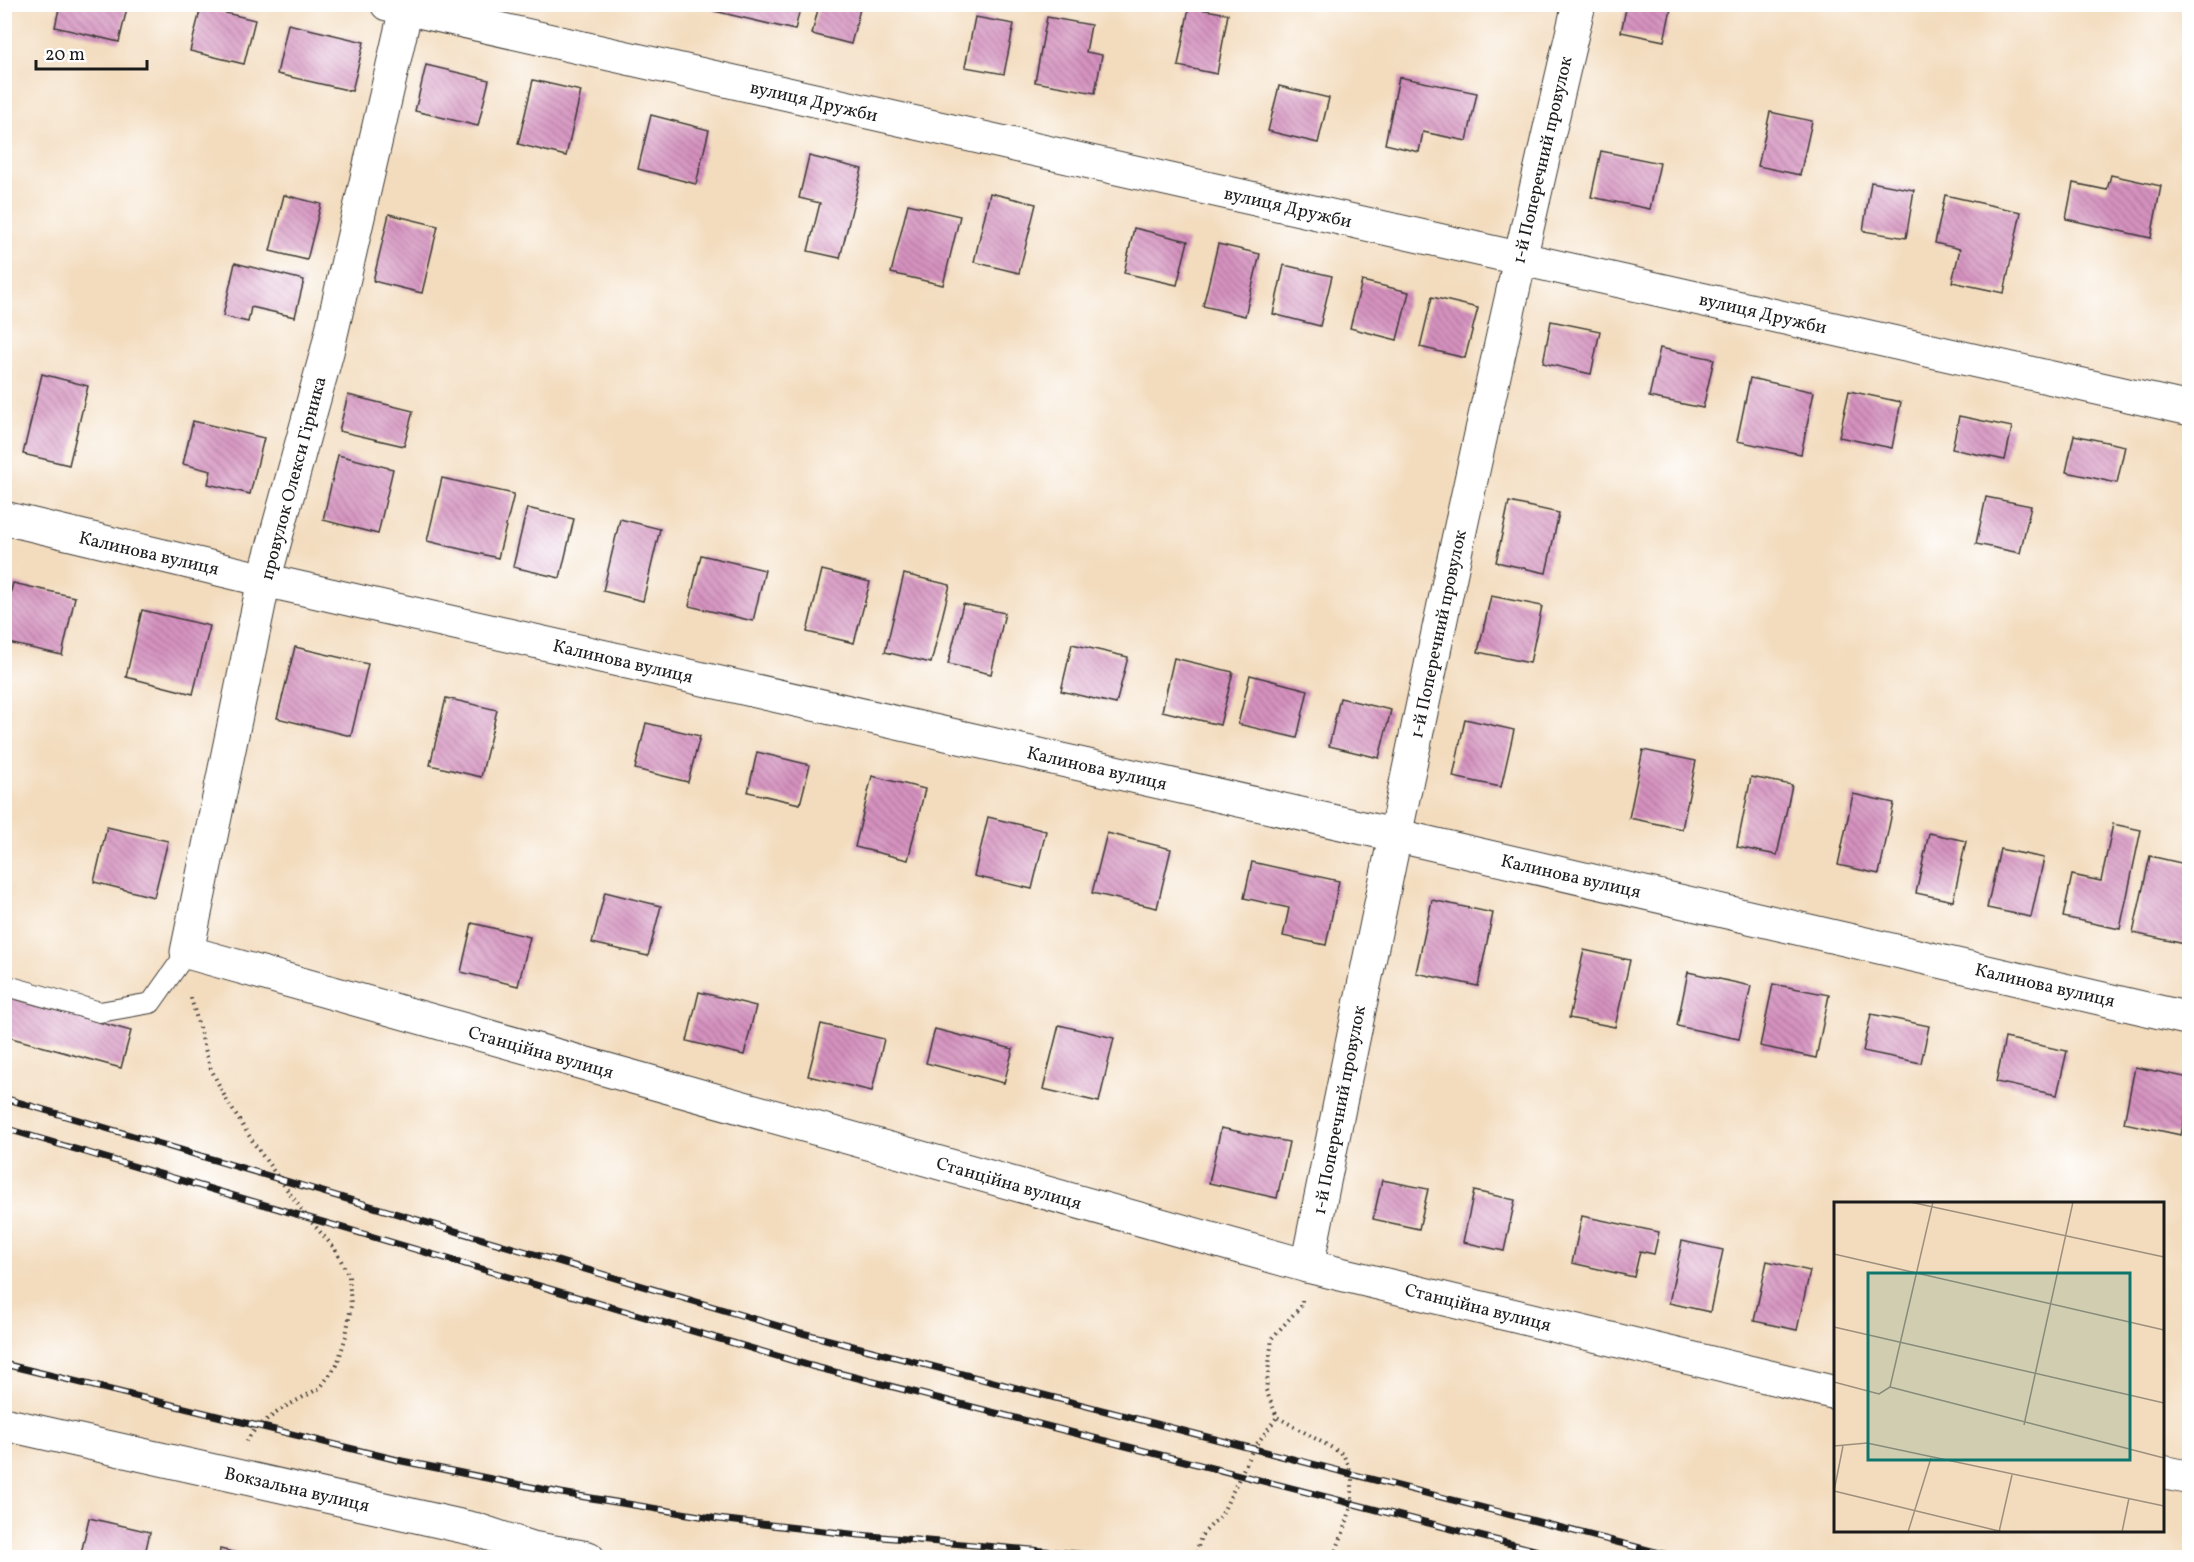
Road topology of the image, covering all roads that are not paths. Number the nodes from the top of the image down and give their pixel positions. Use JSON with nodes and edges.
{"nodes":[{"id":1,"x":1579,"y":4,"type":"edge"},
{"id":2,"x":400,"y":6,"type":"edge"},
{"id":3,"x":1519,"y":258,"type":"junction"},
{"id":4,"x":2190,"y":410,"type":"edge"},
{"id":5,"x":4,"y":518,"type":"edge"},
{"id":6,"x":264,"y":580,"type":"junction"},
{"id":7,"x":1394,"y":835,"type":"junction"},
{"id":8,"x":187,"y":952,"type":"junction"},
{"id":9,"x":4,"y":985,"type":"edge"},
{"id":10,"x":2190,"y":1019,"type":"edge"},
{"id":11,"x":1307,"y":1266,"type":"junction"},
{"id":12,"x":1834,"y":1393,"type":"edge"},
{"id":13,"x":4,"y":1424,"type":"edge"},
{"id":14,"x":2164,"y":1472,"type":"edge"},
{"id":15,"x":2190,"y":1478,"type":"edge"},
{"id":16,"x":530,"y":1552,"type":"edge"},
{"id":17,"x":588,"y":1557,"type":"edge"}],
"edges":[{"from":1,"to":3,"type":"street","name":"1-й Поперечний провулок"},
{"from":2,"to":3,"type":"street","name":"вулиця Дружби"},
{"from":2,"to":6,"type":"street","name":"провулок Олекси Гірника"},
{"from":3,"to":4,"type":"street","name":"вулиця Дружби"},
{"from":3,"to":7,"type":"street","name":"1-й Поперечний провулок"},
{"from":5,"to":6,"type":"street","name":"Калинова вулиця"},
{"from":6,"to":7,"type":"street","name":"Калинова вулиця"},
{"from":6,"to":8,"type":"street","name":"провулок Олекси Гірника"},
{"from":7,"to":10,"type":"street","name":"Калинова вулиця"},
{"from":7,"to":11,"type":"street","name":"1-й Поперечний провулок"},
{"from":8,"to":9,"type":"lane"},
{"from":8,"to":11,"type":"street","name":"Станційна вулиця"},
{"from":11,"to":12,"type":"street","name":"Станційна вулиця"},
{"from":13,"to":16,"type":"street","name":"Вокзальна вулиця"},
{"from":14,"to":15,"type":"street"},
{"from":16,"to":17,"type":"street","name":"Вокзальна вулиця"}]}
